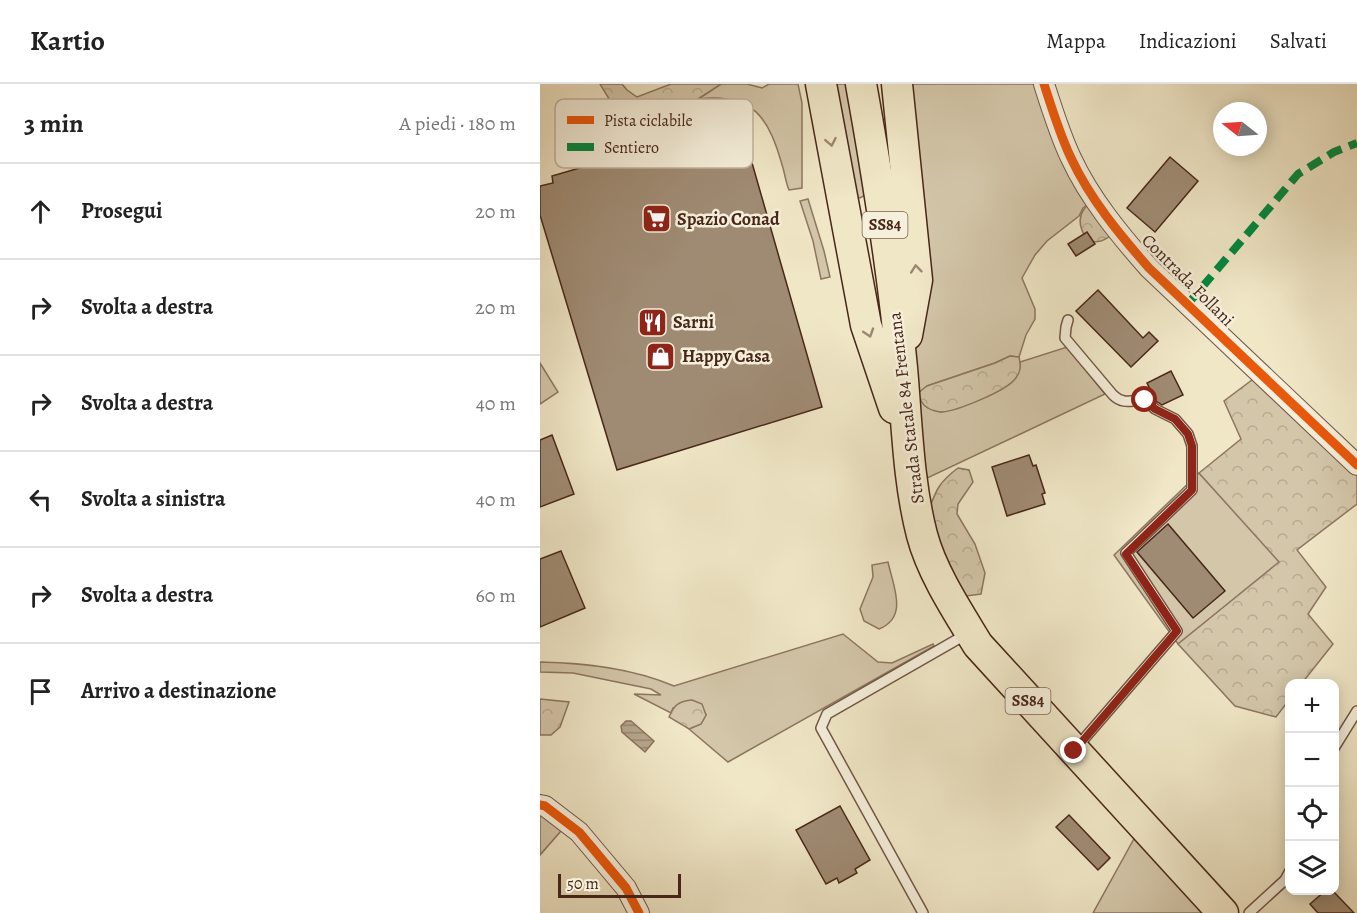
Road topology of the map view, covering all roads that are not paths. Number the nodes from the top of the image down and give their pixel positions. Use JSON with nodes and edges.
{"nodes":[{"id":1,"x":821,"y":84,"type":"edge"},
{"id":2,"x":861,"y":84,"type":"edge"},
{"id":3,"x":897,"y":84,"type":"edge"},
{"id":4,"x":1044,"y":84,"type":"edge"},
{"id":5,"x":1068,"y":320,"type":"dead end"},
{"id":6,"x":902,"y":368,"type":"junction"},
{"id":7,"x":908,"y":447,"type":"junction"},
{"id":8,"x":1357,"y":465,"type":"edge"},
{"id":9,"x":970,"y":632,"type":"junction"},
{"id":10,"x":1357,"y":711,"type":"edge"},
{"id":11,"x":1339,"y":741,"type":"edge"},
{"id":12,"x":1074,"y":751,"type":"junction"},
{"id":13,"x":540,"y":805,"type":"edge"},
{"id":14,"x":1285,"y":880,"type":"edge"},
{"id":15,"x":639,"y":913,"type":"edge"},
{"id":16,"x":923,"y":913,"type":"edge"},
{"id":17,"x":1223,"y":913,"type":"edge"},
{"id":18,"x":1249,"y":913,"type":"edge"}],
"edges":[{"from":1,"to":7,"type":"main road","one_way":true},
{"from":2,"to":6,"type":"main road","name":"Strada Statale 84 Frentana","number":"SS84"},
{"from":6,"to":3,"type":"main road","one_way":true},
{"from":4,"to":8,"type":"street","name":"Contrada Follani"},
{"from":5,"to":12,"type":"lane"},
{"from":6,"to":7,"type":"main road","name":"Strada Statale 84 Frentana","number":"SS84"},
{"from":7,"to":9,"type":"main road","name":"Strada Statale 84 Frentana","number":"SS84"},
{"from":9,"to":12,"type":"main road","name":"Strada Statale 84 Frentana","number":"SS84"},
{"from":9,"to":16,"type":"lane"},
{"from":10,"to":11,"type":"lane"},
{"from":12,"to":17,"type":"main road","name":"Strada Statale 84 Frentana","number":"SS84"},
{"from":13,"to":15,"type":"street"},
{"from":14,"to":18,"type":"lane"}]}
